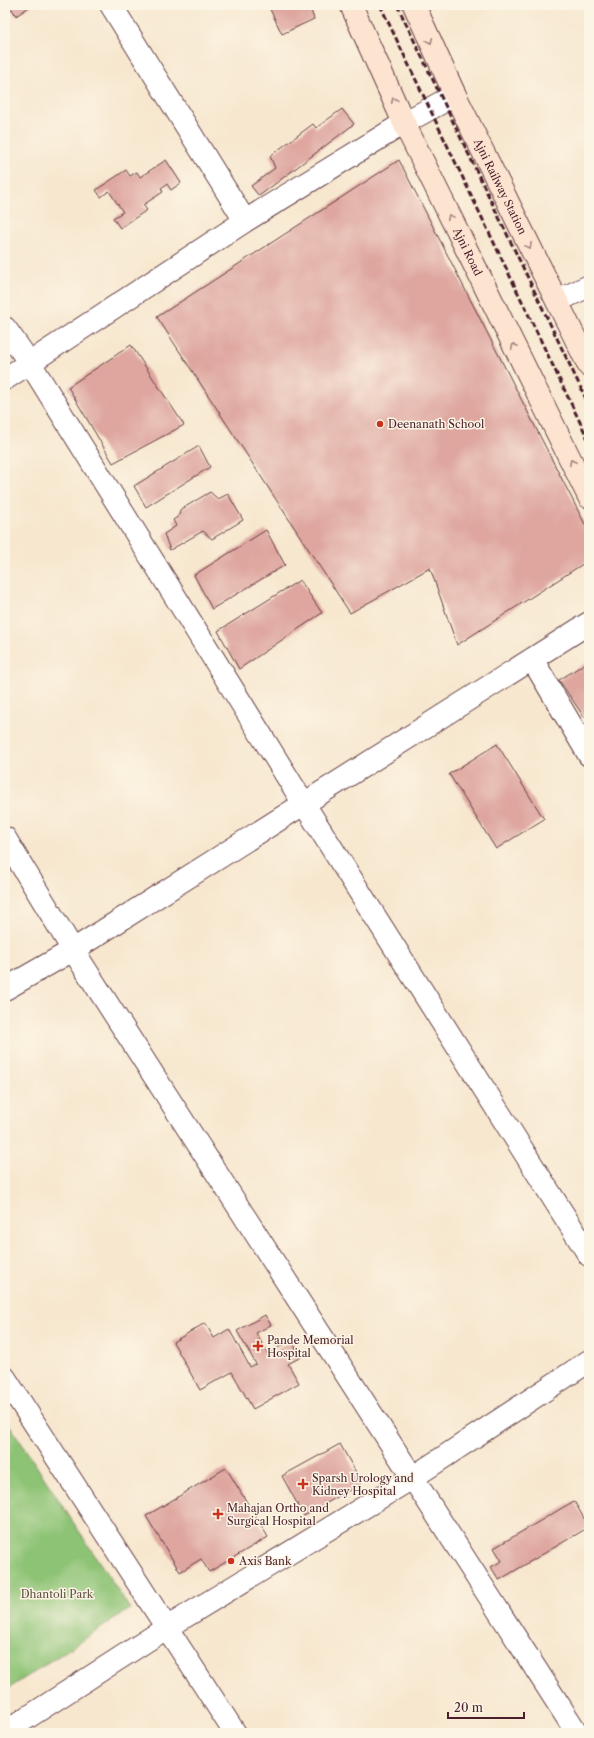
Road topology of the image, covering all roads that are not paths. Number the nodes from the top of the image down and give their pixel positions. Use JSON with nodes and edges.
{"nodes":[{"id":1,"x":111,"y":5,"type":"edge"},
{"id":2,"x":351,"y":5,"type":"edge"},
{"id":3,"x":414,"y":5,"type":"edge"},
{"id":4,"x":455,"y":95,"type":"junction"},
{"id":5,"x":404,"y":123,"type":"junction"},
{"id":6,"x":245,"y":221,"type":"junction"},
{"id":7,"x":589,"y":286,"type":"edge"},
{"id":8,"x":557,"y":301,"type":"junction"},
{"id":9,"x":5,"y":328,"type":"edge"},
{"id":10,"x":30,"y":363,"type":"junction"},
{"id":11,"x":589,"y":366,"type":"edge"},
{"id":12,"x":5,"y":379,"type":"edge"},
{"id":13,"x":589,"y":498,"type":"edge"},
{"id":14,"x":589,"y":623,"type":"edge"},
{"id":15,"x":532,"y":659,"type":"junction"},
{"id":16,"x":589,"y":755,"type":"edge"},
{"id":17,"x":304,"y":804,"type":"junction"},
{"id":18,"x":5,"y":838,"type":"edge"},
{"id":19,"x":73,"y":950,"type":"junction"},
{"id":20,"x":5,"y":989,"type":"edge"},
{"id":21,"x":589,"y":1255,"type":"edge"},
{"id":22,"x":589,"y":1361,"type":"edge"},
{"id":23,"x":5,"y":1378,"type":"edge"},
{"id":24,"x":412,"y":1478,"type":"junction"},
{"id":25,"x":168,"y":1627,"type":"junction"},
{"id":26,"x":5,"y":1732,"type":"edge"},
{"id":27,"x":235,"y":1733,"type":"edge"},
{"id":28,"x":577,"y":1733,"type":"edge"}],
"edges":[{"from":1,"to":6,"type":"street"},
{"from":5,"to":2,"type":"main road","name":"Ajni Road","one_way":true},
{"from":3,"to":4,"type":"main road","name":"Ajni Railway Station","one_way":true},
{"from":4,"to":5,"type":"street"},
{"from":4,"to":8,"type":"main road","name":"Ajni Railway Station","one_way":true},
{"from":5,"to":6,"type":"street"},
{"from":13,"to":5,"type":"main road","name":"Ajni Road","one_way":true},
{"from":6,"to":10,"type":"street"},
{"from":7,"to":8,"type":"street"},
{"from":8,"to":11,"type":"main road","name":"Ajni Railway Station"},
{"from":9,"to":10,"type":"street"},
{"from":10,"to":12,"type":"street"},
{"from":10,"to":17,"type":"street"},
{"from":14,"to":15,"type":"street"},
{"from":15,"to":16,"type":"street"},
{"from":15,"to":17,"type":"street"},
{"from":17,"to":19,"type":"street"},
{"from":17,"to":21,"type":"street"},
{"from":18,"to":19,"type":"street"},
{"from":19,"to":20,"type":"street"},
{"from":19,"to":24,"type":"street"},
{"from":22,"to":24,"type":"street"},
{"from":23,"to":25,"type":"street"},
{"from":24,"to":25,"type":"street"},
{"from":24,"to":28,"type":"street"},
{"from":25,"to":26,"type":"street"},
{"from":25,"to":27,"type":"street"}]}
